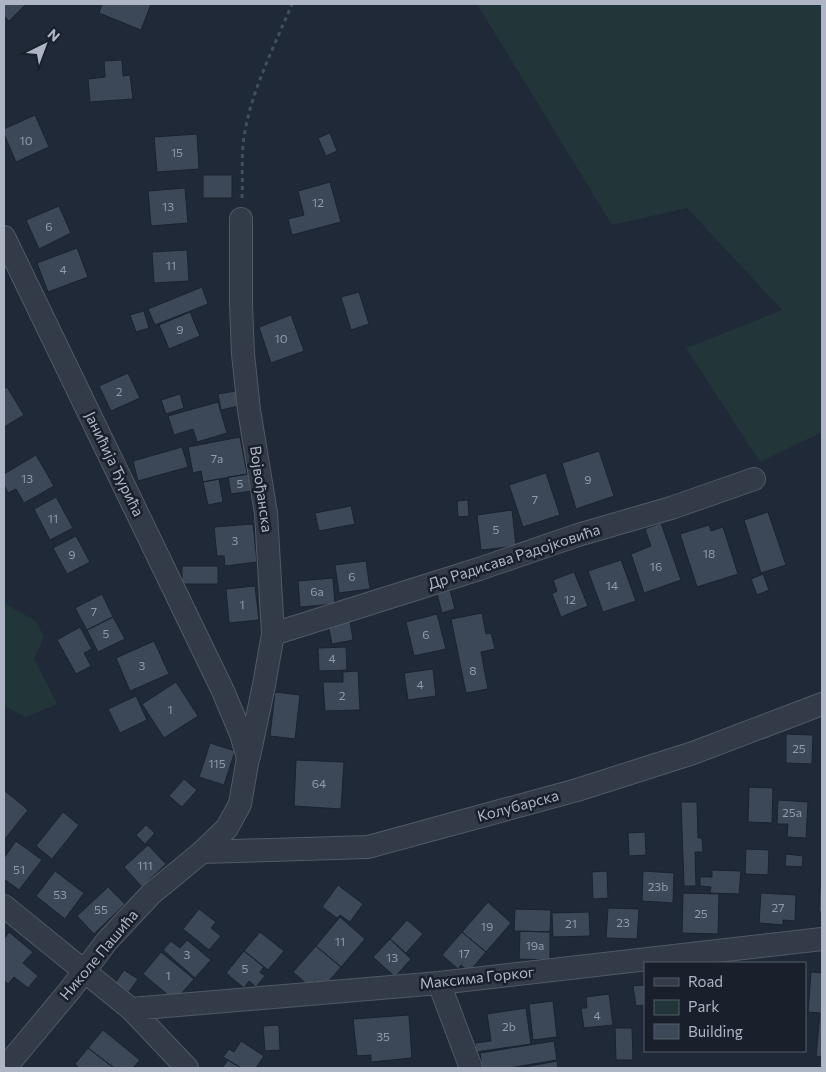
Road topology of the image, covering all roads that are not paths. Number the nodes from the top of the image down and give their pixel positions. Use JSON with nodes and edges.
{"nodes":[{"id":1,"x":241,"y":219,"type":"road end"},
{"id":2,"x":4,"y":237,"type":"edge"},
{"id":3,"x":754,"y":479,"type":"dead end"},
{"id":4,"x":273,"y":634,"type":"junction"},
{"id":5,"x":264,"y":685,"type":"junction"},
{"id":6,"x":223,"y":691,"type":"junction"},
{"id":7,"x":822,"y":704,"type":"edge"},
{"id":8,"x":248,"y":758,"type":"junction"},
{"id":9,"x":202,"y":852,"type":"junction"},
{"id":10,"x":4,"y":906,"type":"edge"},
{"id":11,"x":822,"y":939,"type":"edge"},
{"id":12,"x":85,"y":970,"type":"junction"},
{"id":13,"x":439,"y":983,"type":"junction"},
{"id":14,"x":131,"y":1009,"type":"junction"},
{"id":15,"x":5,"y":1068,"type":"edge"},
{"id":16,"x":187,"y":1068,"type":"edge"},
{"id":17,"x":471,"y":1068,"type":"edge"}],
"edges":[{"from":1,"to":4,"type":"street","name":"Војвођанска"},
{"from":2,"to":6,"type":"street","name":"Јанићија Ђурића"},
{"from":3,"to":4,"type":"street","name":"Др Радисава Радојковића"},
{"from":4,"to":5,"type":"street","name":"Војвођанска"},
{"from":5,"to":6,"type":"street"},
{"from":5,"to":8,"type":"street","name":"Војвођанска"},
{"from":6,"to":8,"type":"street","name":"Јанићија Ђурића"},
{"from":7,"to":9,"type":"street","name":"Колубарска"},
{"from":8,"to":9,"type":"street","name":"Јанићија Ђурића"},
{"from":9,"to":12,"type":"street","name":"Николе Пашића"},
{"from":10,"to":12,"type":"street"},
{"from":11,"to":13,"type":"street","name":"Максима Горког"},
{"from":12,"to":14,"type":"street"},
{"from":12,"to":15,"type":"street","name":"Николе Пашића"},
{"from":13,"to":14,"type":"street","name":"Максима Горког"},
{"from":13,"to":17,"type":"street"},
{"from":14,"to":16,"type":"street"}]}
